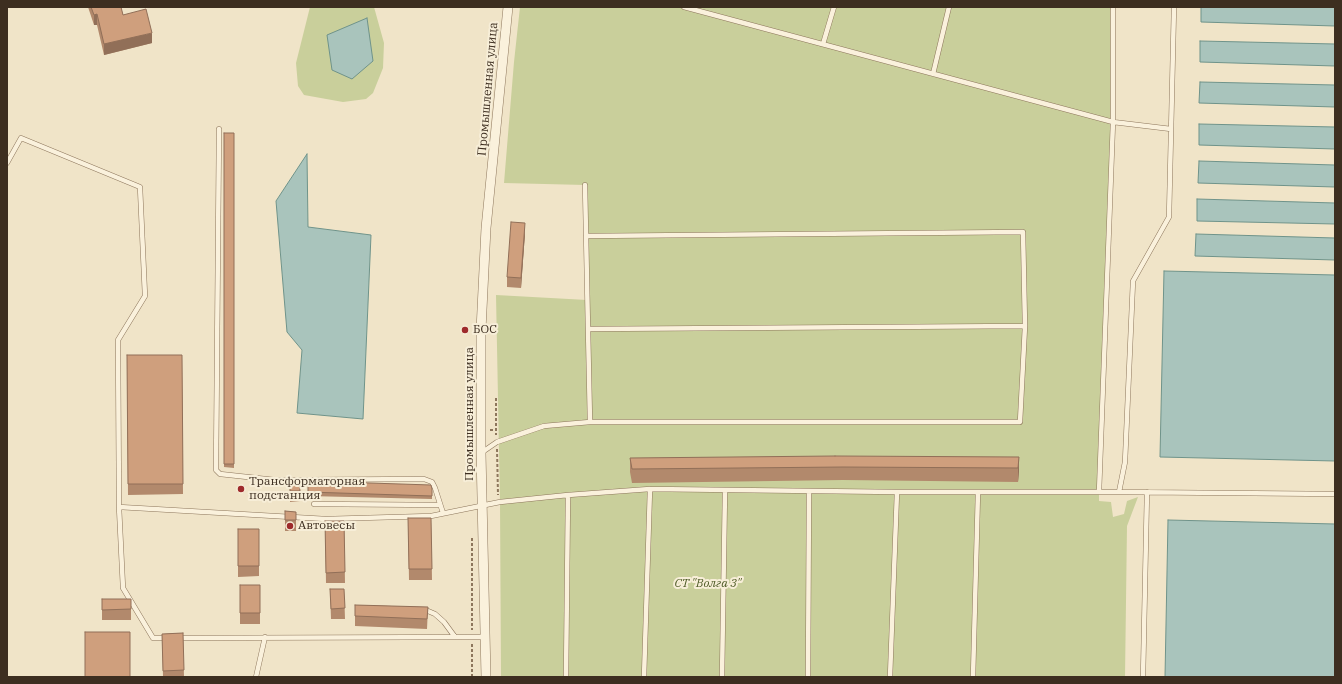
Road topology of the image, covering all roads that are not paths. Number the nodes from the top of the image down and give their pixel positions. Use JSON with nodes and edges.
{"nodes":[{"id":1,"x":508,"y":7,"type":"edge"},
{"id":2,"x":684,"y":7,"type":"edge"},
{"id":3,"x":834,"y":7,"type":"edge"},
{"id":4,"x":949,"y":7,"type":"edge"},
{"id":5,"x":1113,"y":7,"type":"edge"},
{"id":6,"x":1174,"y":7,"type":"edge"},
{"id":7,"x":823,"y":44,"type":"junction"},
{"id":8,"x":933,"y":74,"type":"junction"},
{"id":9,"x":1113,"y":122,"type":"junction"},
{"id":10,"x":1171,"y":128,"type":"junction"},
{"id":11,"x":219,"y":129,"type":"dead end"},
{"id":12,"x":7,"y":163,"type":"edge"},
{"id":13,"x":585,"y":185,"type":"dead end"},
{"id":14,"x":586,"y":236,"type":"junction"},
{"id":15,"x":1025,"y":326,"type":"junction"},
{"id":16,"x":588,"y":329,"type":"junction"},
{"id":17,"x":590,"y":422,"type":"junction"},
{"id":18,"x":481,"y":453,"type":"junction"},
{"id":19,"x":650,"y":489,"type":"junction"},
{"id":20,"x":725,"y":490,"type":"junction"},
{"id":21,"x":809,"y":491,"type":"junction"},
{"id":22,"x":896,"y":492,"type":"junction"},
{"id":23,"x":978,"y":492,"type":"junction"},
{"id":24,"x":1099,"y":492,"type":"junction"},
{"id":25,"x":1119,"y":492,"type":"junction"},
{"id":26,"x":1147,"y":492,"type":"junction"},
{"id":27,"x":1335,"y":494,"type":"edge"},
{"id":28,"x":568,"y":495,"type":"junction"},
{"id":29,"x":314,"y":504,"type":"dead end"},
{"id":30,"x":440,"y":505,"type":"junction"},
{"id":31,"x":483,"y":505,"type":"junction"},
{"id":32,"x":119,"y":507,"type":"junction"},
{"id":33,"x":443,"y":514,"type":"junction"},
{"id":34,"x":413,"y":610,"type":"edge"},
{"id":35,"x":265,"y":637,"type":"junction"},
{"id":36,"x":454,"y":637,"type":"junction"},
{"id":37,"x":486,"y":637,"type":"junction"},
{"id":38,"x":256,"y":677,"type":"edge"},
{"id":39,"x":486,"y":677,"type":"edge"},
{"id":40,"x":566,"y":677,"type":"edge"},
{"id":41,"x":644,"y":677,"type":"edge"},
{"id":42,"x":722,"y":677,"type":"edge"},
{"id":43,"x":808,"y":677,"type":"edge"},
{"id":44,"x":890,"y":677,"type":"edge"},
{"id":45,"x":973,"y":677,"type":"edge"},
{"id":46,"x":1143,"y":677,"type":"edge"}],
"edges":[{"from":1,"to":18,"type":"street","name":"Промышленная улица"},
{"from":2,"to":7,"type":"lane"},
{"from":3,"to":7,"type":"lane"},
{"from":4,"to":8,"type":"lane"},
{"from":5,"to":9,"type":"lane"},
{"from":6,"to":10,"type":"lane"},
{"from":7,"to":8,"type":"lane"},
{"from":8,"to":9,"type":"lane"},
{"from":9,"to":10,"type":"lane"},
{"from":9,"to":24,"type":"lane"},
{"from":10,"to":25,"type":"lane"},
{"from":11,"to":30,"type":"lane"},
{"from":12,"to":32,"type":"lane"},
{"from":13,"to":14,"type":"lane"},
{"from":14,"to":15,"type":"lane"},
{"from":14,"to":16,"type":"lane"},
{"from":15,"to":16,"type":"lane"},
{"from":15,"to":17,"type":"lane"},
{"from":16,"to":17,"type":"lane"},
{"from":17,"to":18,"type":"lane"},
{"from":18,"to":31,"type":"street","name":"Промышленная улица"},
{"from":19,"to":20,"type":"lane"},
{"from":19,"to":28,"type":"lane"},
{"from":19,"to":41,"type":"lane"},
{"from":20,"to":21,"type":"lane"},
{"from":20,"to":42,"type":"lane"},
{"from":21,"to":22,"type":"lane"},
{"from":21,"to":43,"type":"lane"},
{"from":22,"to":23,"type":"lane"},
{"from":22,"to":44,"type":"lane"},
{"from":23,"to":24,"type":"lane"},
{"from":23,"to":45,"type":"lane"},
{"from":24,"to":25,"type":"lane"},
{"from":25,"to":26,"type":"lane"},
{"from":26,"to":27,"type":"lane"},
{"from":26,"to":46,"type":"lane"},
{"from":28,"to":31,"type":"lane"},
{"from":28,"to":40,"type":"lane"},
{"from":29,"to":30,"type":"lane"},
{"from":30,"to":33,"type":"lane"},
{"from":31,"to":33,"type":"lane"},
{"from":31,"to":37,"type":"street","name":"Промышленная улица"},
{"from":32,"to":33,"type":"lane"},
{"from":32,"to":35,"type":"lane"},
{"from":34,"to":36,"type":"lane"},
{"from":35,"to":36,"type":"lane"},
{"from":35,"to":38,"type":"lane"},
{"from":36,"to":37,"type":"lane"},
{"from":37,"to":39,"type":"street","name":"Промышленная улица"}]}
